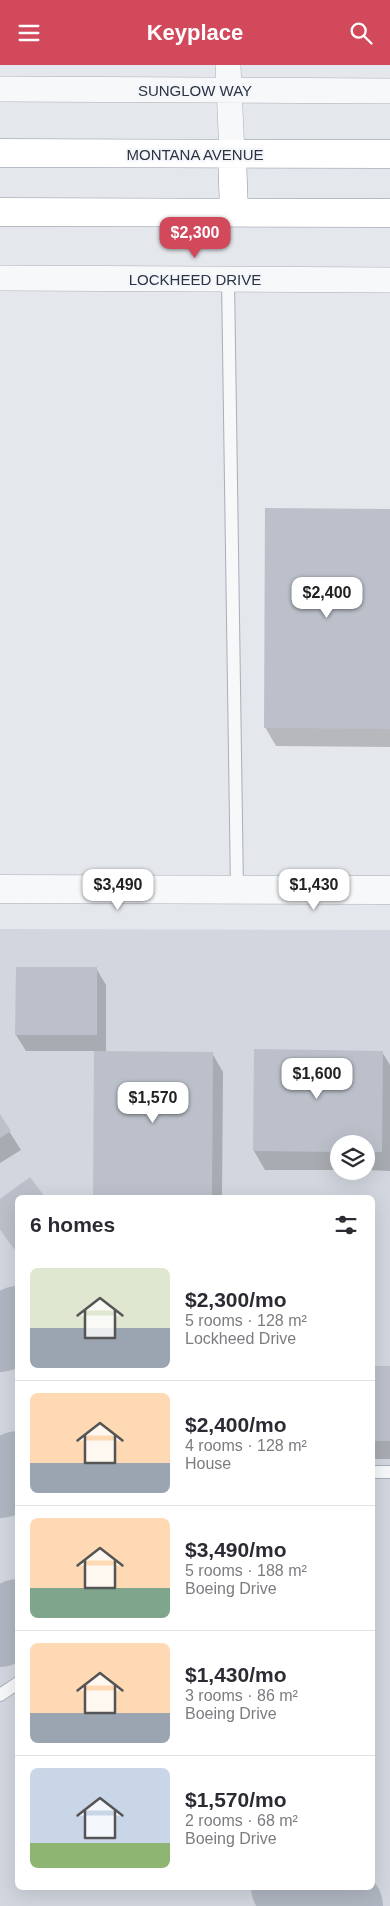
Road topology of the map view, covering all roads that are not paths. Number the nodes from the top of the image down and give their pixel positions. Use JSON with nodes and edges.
{"nodes":[{"id":1,"x":228,"y":65,"type":"edge"},
{"id":2,"x":0,"y":89,"type":"edge"},
{"id":3,"x":228,"y":90,"type":"junction"},
{"id":4,"x":390,"y":91,"type":"edge"},
{"id":5,"x":0,"y":153,"type":"edge"},
{"id":6,"x":232,"y":154,"type":"junction"},
{"id":7,"x":390,"y":154,"type":"edge"},
{"id":8,"x":0,"y":212,"type":"edge"},
{"id":9,"x":234,"y":212,"type":"junction"},
{"id":10,"x":390,"y":213,"type":"edge"},
{"id":11,"x":0,"y":278,"type":"edge"},
{"id":12,"x":228,"y":279,"type":"junction"},
{"id":13,"x":390,"y":279,"type":"edge"},
{"id":14,"x":0,"y":889,"type":"edge"},
{"id":15,"x":237,"y":890,"type":"junction"},
{"id":16,"x":390,"y":890,"type":"edge"},
{"id":17,"x":375,"y":1472,"type":"edge"},
{"id":18,"x":390,"y":1473,"type":"edge"},
{"id":19,"x":15,"y":1685,"type":"edge"},
{"id":20,"x":0,"y":1695,"type":"edge"}],
"edges":[{"from":1,"to":3,"type":"street"},
{"from":2,"to":3,"type":"street","name":"SUNGLOW WAY"},
{"from":3,"to":4,"type":"street","name":"SUNGLOW WAY"},
{"from":3,"to":6,"type":"street"},
{"from":5,"to":6,"type":"highway","name":"MONTANA AVENUE"},
{"from":6,"to":7,"type":"highway","name":"MONTANA AVENUE"},
{"from":6,"to":9,"type":"highway"},
{"from":8,"to":9,"type":"highway"},
{"from":9,"to":10,"type":"highway"},
{"from":11,"to":12,"type":"street","name":"LOCKHEED DRIVE"},
{"from":12,"to":13,"type":"street","name":"LOCKHEED DRIVE"},
{"from":12,"to":15,"type":"lane"},
{"from":14,"to":15,"type":"street"},
{"from":15,"to":16,"type":"street"},
{"from":17,"to":18,"type":"lane"},
{"from":19,"to":20,"type":"lane"}]}
